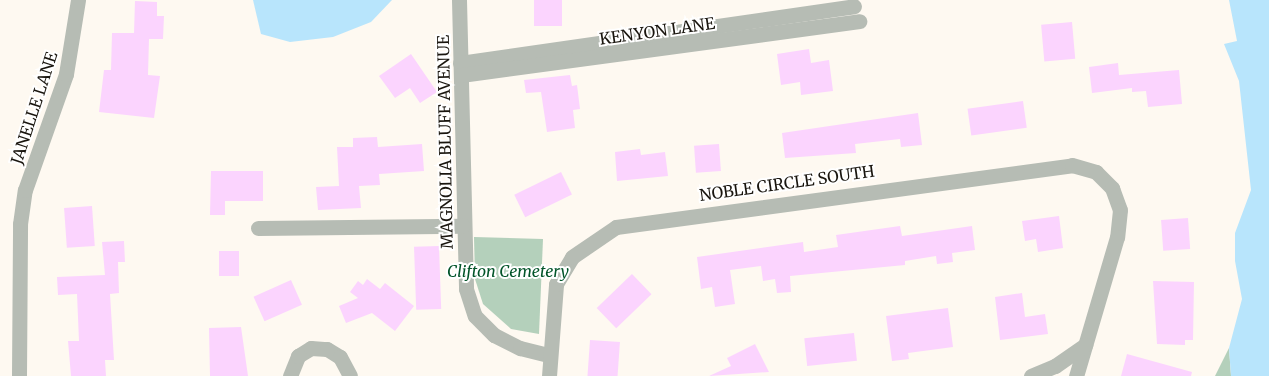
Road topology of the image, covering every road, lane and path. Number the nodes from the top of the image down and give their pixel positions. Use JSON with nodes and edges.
{"nodes":[{"id":1,"x":78,"y":0,"type":"edge"},
{"id":2,"x":459,"y":0,"type":"edge"},
{"id":3,"x":854,"y":6,"type":"dead end"},
{"id":4,"x":858,"y":21,"type":"dead end"},
{"id":5,"x":460,"y":69,"type":"junction"},
{"id":6,"x":463,"y":226,"type":"junction"},
{"id":7,"x":258,"y":228,"type":"dead end"},
{"id":8,"x":1085,"y":345,"type":"junction"},
{"id":9,"x":549,"y":356,"type":"junction"},
{"id":10,"x":19,"y":376,"type":"edge"},
{"id":11,"x":290,"y":376,"type":"edge"},
{"id":12,"x":350,"y":376,"type":"edge"},
{"id":13,"x":549,"y":376,"type":"edge"},
{"id":14,"x":1031,"y":376,"type":"edge"},
{"id":15,"x":1076,"y":376,"type":"edge"}],
"edges":[{"from":1,"to":10,"type":"street","name":"JANELLE LANE"},
{"from":2,"to":5,"type":"street","name":"MAGNOLIA BLUFF AVENUE"},
{"from":3,"to":5,"type":"street"},
{"from":4,"to":5,"type":"street","name":"KENYON LANE"},
{"from":5,"to":6,"type":"street","name":"MAGNOLIA BLUFF AVENUE"},
{"from":6,"to":7,"type":"street"},
{"from":6,"to":9,"type":"street","name":"MAGNOLIA BLUFF AVENUE"},
{"from":8,"to":9,"type":"street","name":"NOBLE CIRCLE SOUTH"},
{"from":8,"to":14,"type":"street"},
{"from":8,"to":15,"type":"street"},
{"from":9,"to":13,"type":"street","name":"NOBLE CIRCLE SOUTH"},
{"from":11,"to":12,"type":"street"}]}
